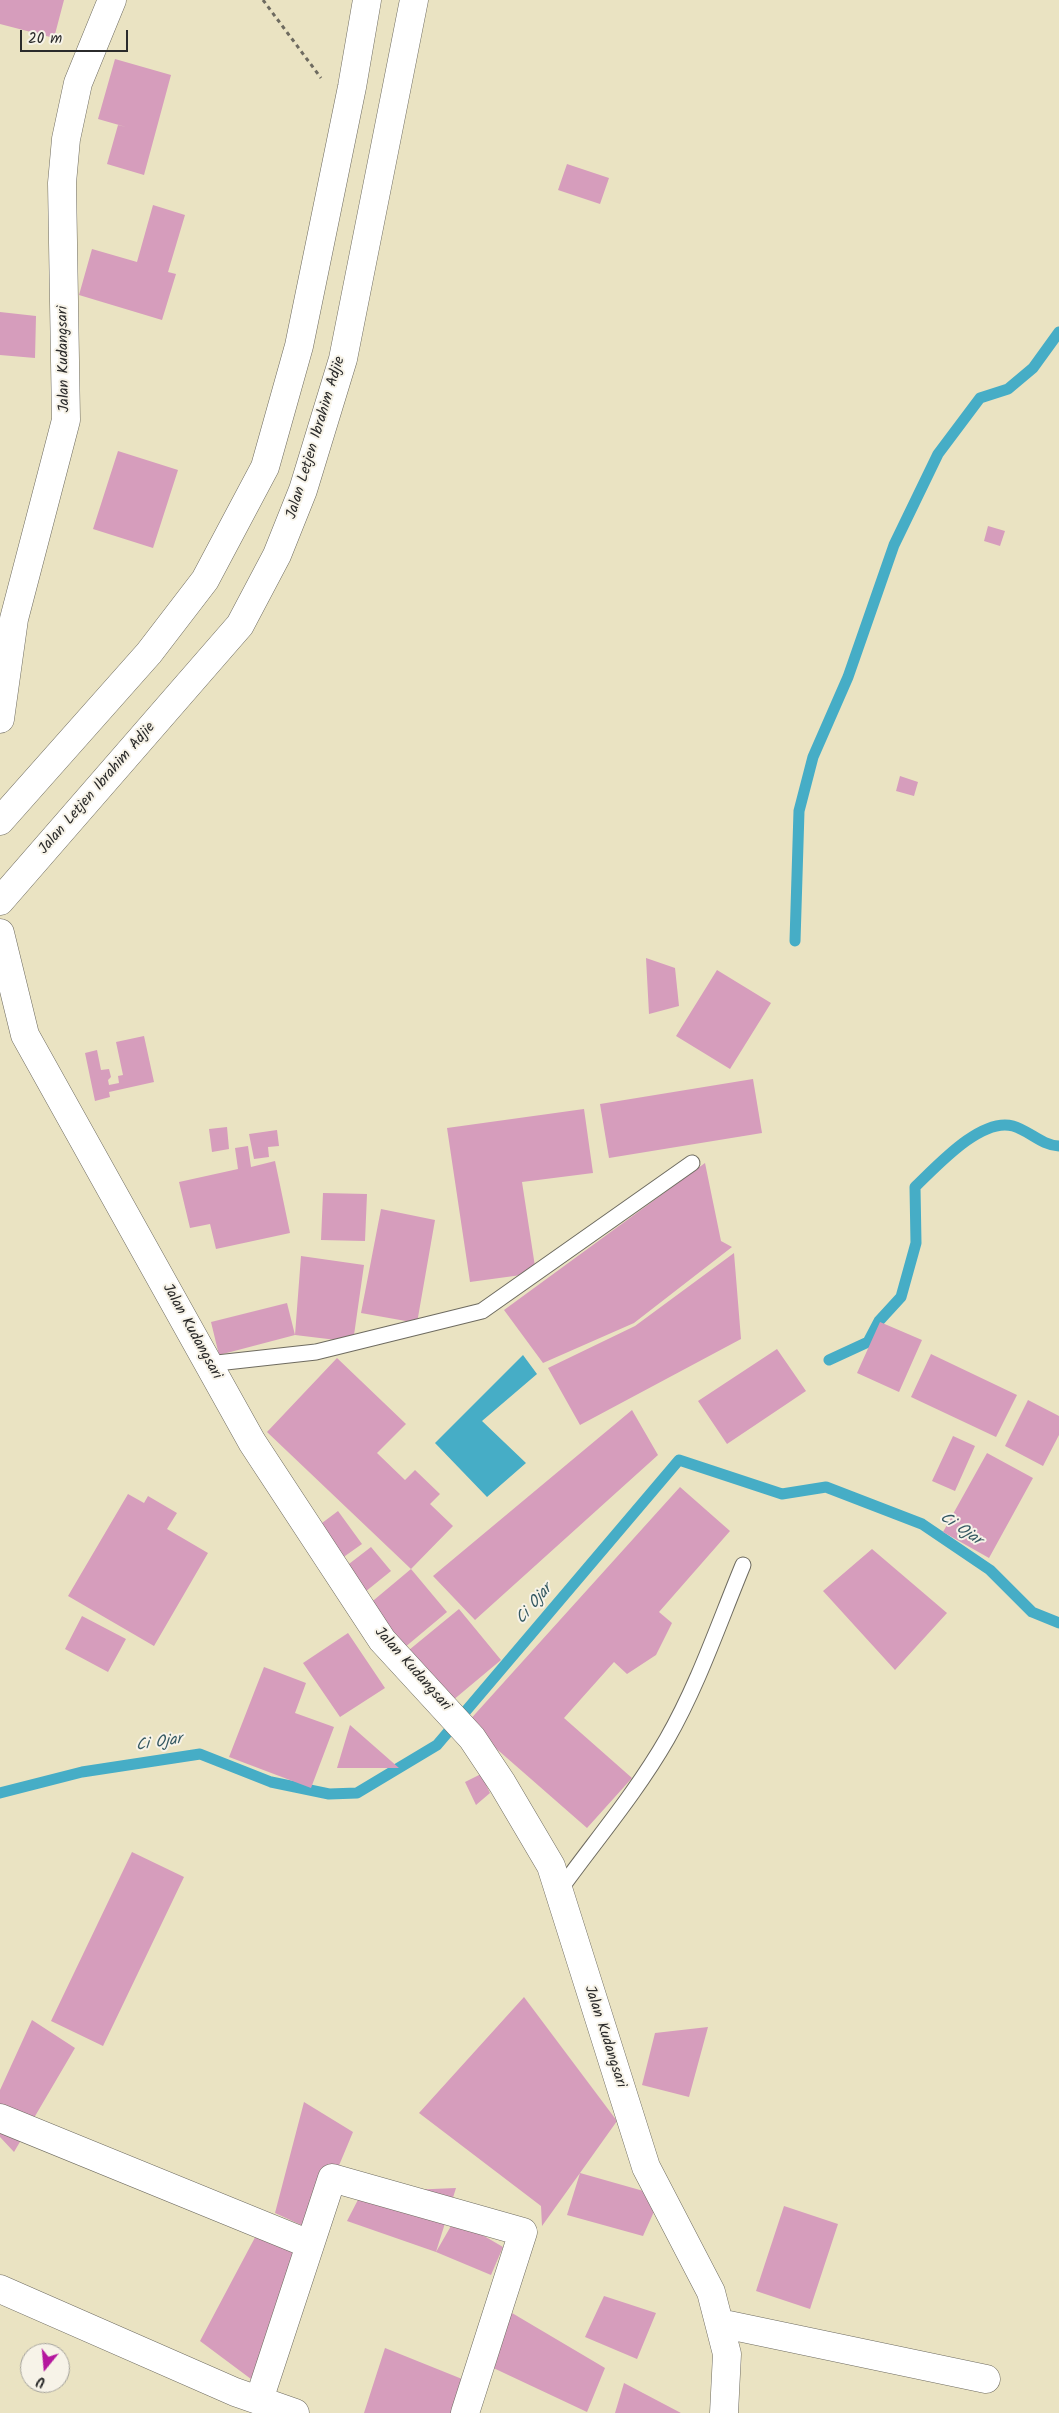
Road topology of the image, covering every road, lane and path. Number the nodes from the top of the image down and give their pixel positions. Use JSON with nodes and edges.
{"nodes":[{"id":1,"x":112,"y":0,"type":"edge"},
{"id":2,"x":263,"y":0,"type":"edge"},
{"id":3,"x":367,"y":0,"type":"edge"},
{"id":4,"x":414,"y":0,"type":"edge"},
{"id":5,"x":352,"y":87,"type":"junction"},
{"id":6,"x":0,"y":719,"type":"edge"},
{"id":7,"x":0,"y":821,"type":"edge"},
{"id":8,"x":0,"y":901,"type":"edge"},
{"id":9,"x":0,"y":933,"type":"edge"},
{"id":10,"x":692,"y":1163,"type":"dead end"},
{"id":11,"x":208,"y":1364,"type":"junction"},
{"id":12,"x":743,"y":1565,"type":"dead end"},
{"id":13,"x":559,"y":1891,"type":"junction"},
{"id":14,"x":0,"y":2118,"type":"edge"},
{"id":15,"x":309,"y":2244,"type":"junction"},
{"id":16,"x":0,"y":2289,"type":"edge"},
{"id":17,"x":719,"y":2323,"type":"junction"},
{"id":18,"x":986,"y":2379,"type":"dead end"},
{"id":19,"x":259,"y":2400,"type":"junction"},
{"id":20,"x":295,"y":2413,"type":"edge"},
{"id":21,"x":465,"y":2413,"type":"edge"},
{"id":22,"x":724,"y":2413,"type":"edge"}],
"edges":[{"from":1,"to":6,"type":"street","name":"Jalan Kudangsari"},
{"from":2,"to":5,"type":"path"},
{"from":3,"to":5,"type":"street"},
{"from":4,"to":8,"type":"street","name":"Jalan Letjen Ibrahim Adjie"},
{"from":5,"to":7,"type":"street"},
{"from":9,"to":11,"type":"street","name":"Jalan Kudangsari"},
{"from":10,"to":11,"type":"lane"},
{"from":11,"to":13,"type":"street","name":"Jalan Kudangsari"},
{"from":12,"to":13,"type":"lane"},
{"from":13,"to":17,"type":"street","name":"Jalan Kudangsari"},
{"from":14,"to":15,"type":"street"},
{"from":15,"to":19,"type":"street"},
{"from":15,"to":21,"type":"street"},
{"from":16,"to":19,"type":"street"},
{"from":17,"to":18,"type":"street"},
{"from":17,"to":22,"type":"street","name":"Jalan Kudangsari"},
{"from":19,"to":20,"type":"street"}]}
